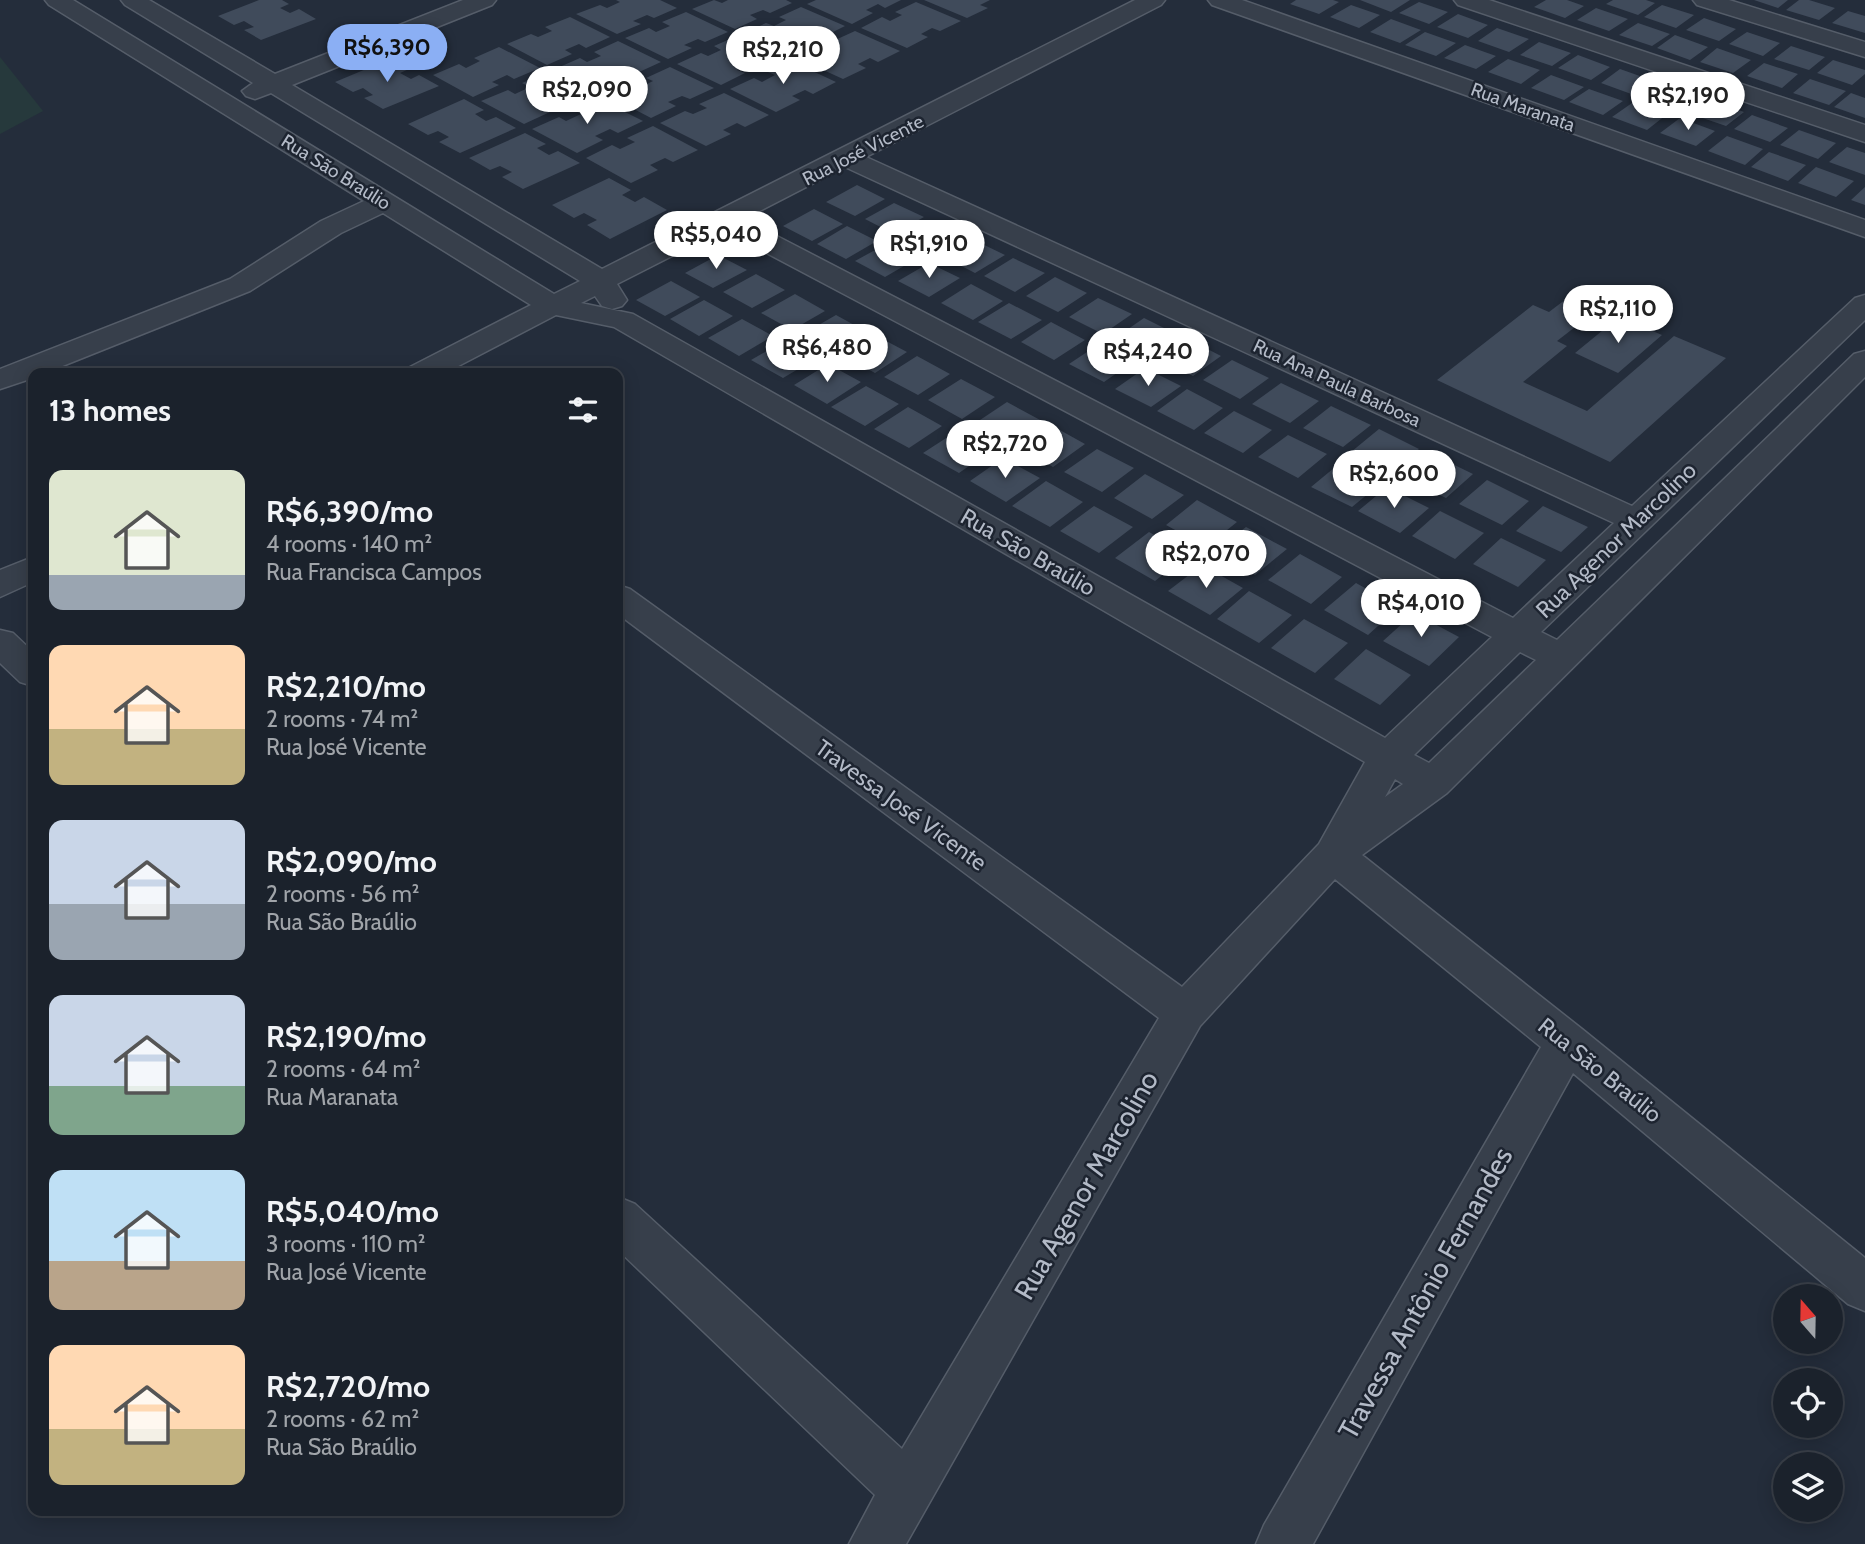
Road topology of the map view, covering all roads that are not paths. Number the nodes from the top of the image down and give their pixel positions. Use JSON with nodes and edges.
{"nodes":[{"id":1,"x":57,"y":0,"type":"edge"},
{"id":2,"x":133,"y":0,"type":"edge"},
{"id":3,"x":425,"y":0,"type":"edge"},
{"id":4,"x":484,"y":0,"type":"edge"},
{"id":5,"x":1153,"y":0,"type":"edge"},
{"id":6,"x":1220,"y":0,"type":"edge"},
{"id":7,"x":1466,"y":0,"type":"edge"},
{"id":8,"x":1705,"y":0,"type":"edge"},
{"id":9,"x":1865,"y":50,"type":"edge"},
{"id":10,"x":248,"y":69,"type":"junction"},
{"id":11,"x":272,"y":84,"type":"junction"},
{"id":12,"x":200,"y":88,"type":"junction"},
{"id":13,"x":224,"y":103,"type":"junction"},
{"id":14,"x":1865,"y":134,"type":"edge"},
{"id":15,"x":847,"y":158,"type":"junction"},
{"id":16,"x":385,"y":202,"type":"junction"},
{"id":17,"x":724,"y":220,"type":"junction"},
{"id":18,"x":1865,"y":229,"type":"edge"},
{"id":19,"x":601,"y":281,"type":"junction"},
{"id":20,"x":1865,"y":304,"type":"edge"},
{"id":21,"x":553,"y":306,"type":"junction"},
{"id":22,"x":623,"y":320,"type":"junction"},
{"id":23,"x":1865,"y":360,"type":"edge"},
{"id":24,"x":30,"y":368,"type":"edge"},
{"id":25,"x":431,"y":368,"type":"edge"},
{"id":26,"x":28,"y":369,"type":"edge"},
{"id":27,"x":0,"y":380,"type":"edge"},
{"id":28,"x":1637,"y":521,"type":"junction"},
{"id":29,"x":28,"y":571,"type":"edge"},
{"id":30,"x":0,"y":585,"type":"edge"},
{"id":31,"x":623,"y":601,"type":"edge"},
{"id":32,"x":1518,"y":634,"type":"junction"},
{"id":33,"x":0,"y":642,"type":"edge"},
{"id":34,"x":1561,"y":658,"type":"junction"},
{"id":35,"x":28,"y":668,"type":"edge"},
{"id":36,"x":1387,"y":758,"type":"junction"},
{"id":37,"x":1433,"y":783,"type":"junction"},
{"id":38,"x":1333,"y":855,"type":"junction"},
{"id":39,"x":1185,"y":1013,"type":"junction"},
{"id":40,"x":1567,"y":1042,"type":"junction"},
{"id":41,"x":623,"y":1224,"type":"edge"},
{"id":42,"x":1865,"y":1288,"type":"edge"},
{"id":43,"x":908,"y":1490,"type":"junction"},
{"id":44,"x":876,"y":1544,"type":"edge"},
{"id":45,"x":1283,"y":1544,"type":"edge"}],
"edges":[{"from":1,"to":12,"type":"street","name":"Rua São Braúlio"},
{"from":2,"to":10,"type":"street","name":"Rua São Braúlio"},
{"from":3,"to":10,"type":"street"},
{"from":4,"to":11,"type":"street"},
{"from":5,"to":15,"type":"street","name":"Rua José Vicente"},
{"from":6,"to":18,"type":"street","name":"Rua Maranata"},
{"from":7,"to":14,"type":"street"},
{"from":8,"to":9,"type":"street"},
{"from":10,"to":11,"type":"street","name":"Rua São Braúlio"},
{"from":10,"to":12,"type":"street"},
{"from":11,"to":13,"type":"street"},
{"from":11,"to":19,"type":"street","name":"Rua São Braúlio"},
{"from":12,"to":13,"type":"street","name":"Rua São Braúlio"},
{"from":13,"to":16,"type":"street","name":"Rua São Braúlio"},
{"from":15,"to":17,"type":"street","name":"Rua José Vicente"},
{"from":15,"to":28,"type":"street","name":"Rua Ana Paula Barbosa"},
{"from":16,"to":21,"type":"street","name":"Rua São Braúlio"},
{"from":16,"to":24,"type":"street"},
{"from":17,"to":19,"type":"street","name":"Rua José Vicente"},
{"from":17,"to":32,"type":"street"},
{"from":19,"to":21,"type":"street","name":"Rua José Vicente"},
{"from":19,"to":22,"type":"street","name":"Rua São Braúlio"},
{"from":20,"to":28,"type":"street","name":"Rua Agenor Marcolino"},
{"from":21,"to":22,"type":"street","name":"Rua São Braúlio"},
{"from":21,"to":25,"type":"street","name":"Rua José Vicente"},
{"from":22,"to":36,"type":"street","name":"Rua São Braúlio"},
{"from":23,"to":34,"type":"street","name":"Rua Agenor Marcolino"},
{"from":26,"to":27,"type":"street"},
{"from":28,"to":32,"type":"street","name":"Rua Agenor Marcolino"},
{"from":29,"to":30,"type":"street"},
{"from":31,"to":39,"type":"street","name":"Travessa José Vicente"},
{"from":32,"to":34,"type":"street"},
{"from":32,"to":36,"type":"street","name":"Rua Agenor Marcolino"},
{"from":33,"to":35,"type":"street"},
{"from":34,"to":37,"type":"street","name":"Rua Agenor Marcolino"},
{"from":36,"to":37,"type":"street","name":"Rua São Braúlio"},
{"from":36,"to":38,"type":"street","name":"Rua Agenor Marcolino"},
{"from":37,"to":38,"type":"street","name":"Rua Agenor Marcolino"},
{"from":38,"to":39,"type":"street","name":"Rua Agenor Marcolino"},
{"from":38,"to":40,"type":"street","name":"Rua São Braúlio"},
{"from":39,"to":43,"type":"street","name":"Rua Agenor Marcolino"},
{"from":40,"to":42,"type":"street","name":"Rua São Braúlio"},
{"from":40,"to":45,"type":"street","name":"Travessa Antônio Fernandes"},
{"from":41,"to":43,"type":"street"},
{"from":43,"to":44,"type":"street","name":"Rua Agenor Marcolino"}]}
